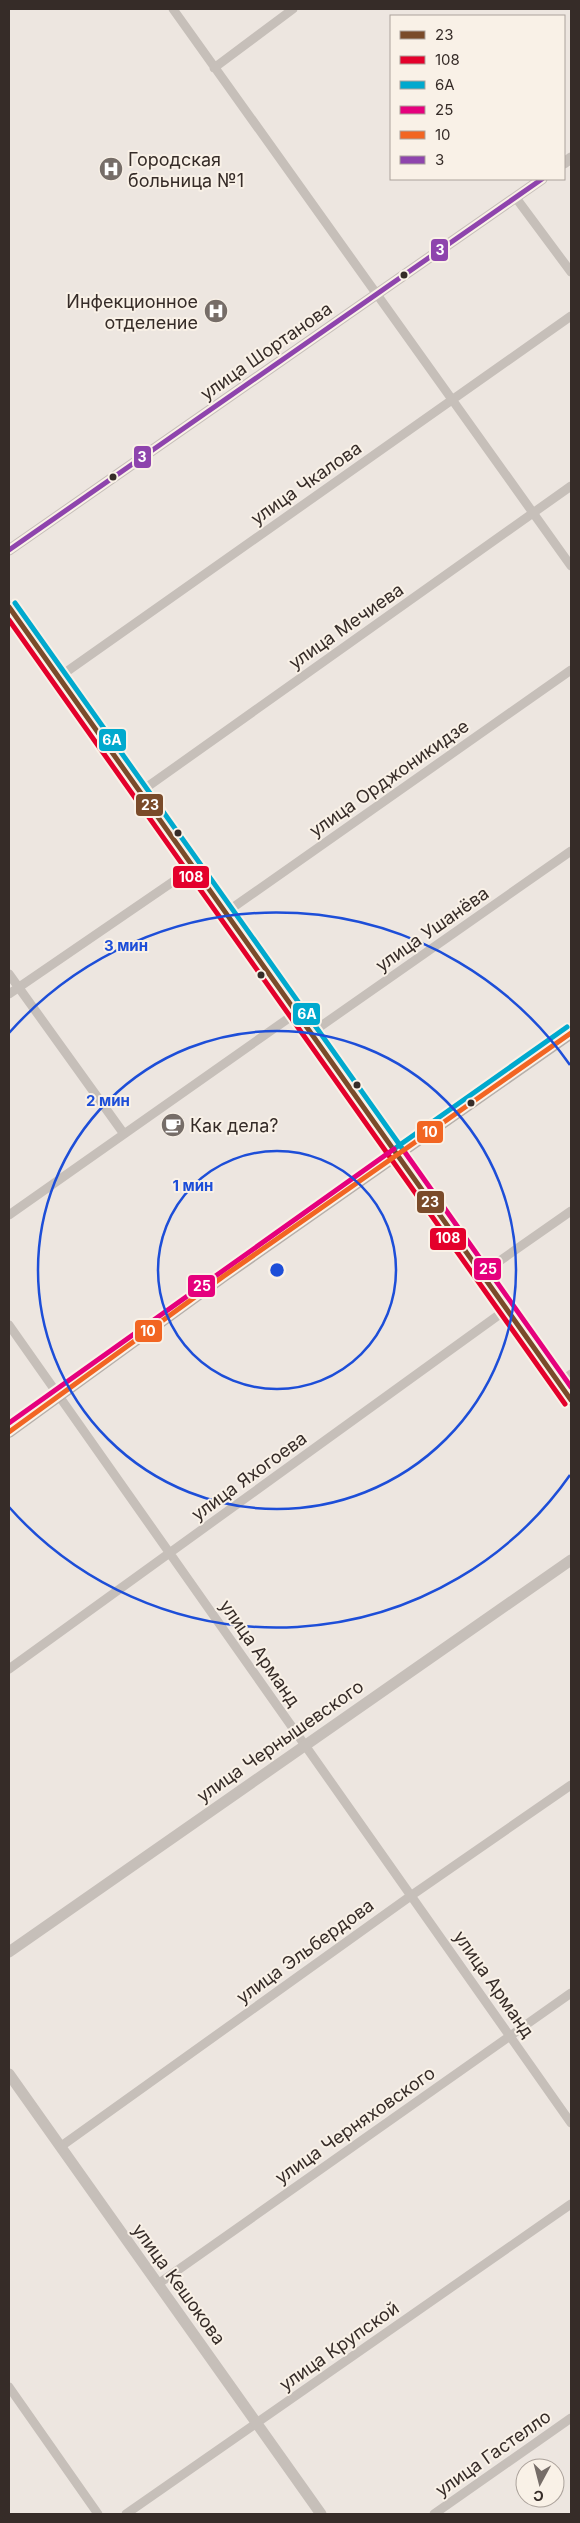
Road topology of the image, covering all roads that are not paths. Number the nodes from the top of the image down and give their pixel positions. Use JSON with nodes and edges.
{"nodes":[{"id":1,"x":173,"y":9,"type":"edge"},
{"id":2,"x":292,"y":9,"type":"edge"},
{"id":3,"x":214,"y":68,"type":"junction"},
{"id":4,"x":541,"y":180,"type":"edge"},
{"id":5,"x":516,"y":198,"type":"junction"},
{"id":6,"x":571,"y":272,"type":"edge"},
{"id":7,"x":377,"y":295,"type":"junction"},
{"id":8,"x":571,"y":316,"type":"edge"},
{"id":9,"x":453,"y":400,"type":"junction"},
{"id":10,"x":571,"y":486,"type":"edge"},
{"id":11,"x":534,"y":513,"type":"junction"},
{"id":12,"x":9,"y":550,"type":"edge"},
{"id":13,"x":571,"y":566,"type":"edge"},
{"id":14,"x":9,"y":606,"type":"edge"},
{"id":15,"x":571,"y":670,"type":"edge"},
{"id":16,"x":59,"y":677,"type":"junction"},
{"id":17,"x":140,"y":792,"type":"junction"},
{"id":18,"x":571,"y":850,"type":"edge"},
{"id":19,"x":194,"y":868,"type":"junction"},
{"id":20,"x":225,"y":913,"type":"junction"},
{"id":21,"x":9,"y":974,"type":"edge"},
{"id":22,"x":18,"y":988,"type":"junction"},
{"id":23,"x":9,"y":994,"type":"edge"},
{"id":24,"x":296,"y":1013,"type":"junction"},
{"id":25,"x":311,"y":1033,"type":"junction"},
{"id":26,"x":571,"y":1033,"type":"edge"},
{"id":27,"x":124,"y":1134,"type":"junction"},
{"id":28,"x":398,"y":1155,"type":"junction"},
{"id":29,"x":571,"y":1211,"type":"edge"},
{"id":30,"x":9,"y":1215,"type":"edge"},
{"id":31,"x":482,"y":1274,"type":"junction"},
{"id":32,"x":507,"y":1309,"type":"junction"},
{"id":33,"x":9,"y":1325,"type":"edge"},
{"id":34,"x":571,"y":1374,"type":"edge"},
{"id":35,"x":559,"y":1383,"type":"junction"},
{"id":36,"x":60,"y":1397,"type":"junction"},
{"id":37,"x":571,"y":1400,"type":"edge"},
{"id":38,"x":9,"y":1432,"type":"edge"},
{"id":39,"x":169,"y":1553,"type":"junction"},
{"id":40,"x":571,"y":1560,"type":"edge"},
{"id":41,"x":9,"y":1669,"type":"edge"},
{"id":42,"x":305,"y":1744,"type":"junction"},
{"id":43,"x":571,"y":1785,"type":"edge"},
{"id":44,"x":412,"y":1896,"type":"junction"},
{"id":45,"x":9,"y":1952,"type":"edge"},
{"id":46,"x":571,"y":1993,"type":"edge"},
{"id":47,"x":511,"y":2036,"type":"junction"},
{"id":48,"x":9,"y":2074,"type":"edge"},
{"id":49,"x":571,"y":2123,"type":"edge"},
{"id":50,"x":60,"y":2147,"type":"junction"},
{"id":51,"x":571,"y":2204,"type":"edge"},
{"id":52,"x":158,"y":2284,"type":"junction"},
{"id":53,"x":9,"y":2387,"type":"edge"},
{"id":54,"x":571,"y":2418,"type":"edge"},
{"id":55,"x":257,"y":2424,"type":"junction"},
{"id":56,"x":98,"y":2514,"type":"edge"},
{"id":57,"x":126,"y":2514,"type":"edge"},
{"id":58,"x":321,"y":2514,"type":"edge"},
{"id":59,"x":434,"y":2514,"type":"edge"}],
"edges":[{"from":1,"to":3,"type":"street"},
{"from":2,"to":3,"type":"street"},
{"from":3,"to":7,"type":"street"},
{"from":4,"to":5,"type":"street","name":"улица Шортанова"},
{"from":5,"to":6,"type":"street"},
{"from":5,"to":7,"type":"street","name":"улица Шортанова"},
{"from":7,"to":9,"type":"street"},
{"from":7,"to":12,"type":"street","name":"улица Шортанова"},
{"from":8,"to":9,"type":"street","name":"улица Чкалова"},
{"from":9,"to":11,"type":"street"},
{"from":9,"to":16,"type":"street","name":"улица Чкалова"},
{"from":10,"to":11,"type":"street","name":"улица Мечиева"},
{"from":11,"to":13,"type":"street"},
{"from":11,"to":17,"type":"street","name":"улица Мечиева"},
{"from":14,"to":16,"type":"street"},
{"from":15,"to":20,"type":"street","name":"улица Орджоникидзе"},
{"from":16,"to":17,"type":"street"},
{"from":17,"to":19,"type":"street"},
{"from":18,"to":25,"type":"street","name":"улица Ушанёва"},
{"from":19,"to":20,"type":"street"},
{"from":19,"to":22,"type":"street"},
{"from":20,"to":24,"type":"street"},
{"from":21,"to":22,"type":"street"},
{"from":22,"to":23,"type":"street"},
{"from":22,"to":27,"type":"street"},
{"from":24,"to":25,"type":"street"},
{"from":24,"to":27,"type":"street"},
{"from":25,"to":28,"type":"street"},
{"from":26,"to":28,"type":"main road"},
{"from":27,"to":30,"type":"street"},
{"from":28,"to":31,"type":"street"},
{"from":28,"to":36,"type":"main road"},
{"from":29,"to":31,"type":"street"},
{"from":31,"to":32,"type":"street"},
{"from":32,"to":35,"type":"street"},
{"from":32,"to":39,"type":"street","name":"улица Яхогоева"},
{"from":33,"to":36,"type":"street","name":"улица Арманд"},
{"from":34,"to":35,"type":"street"},
{"from":35,"to":37,"type":"street"},
{"from":36,"to":38,"type":"main road"},
{"from":36,"to":39,"type":"street","name":"улица Арманд"},
{"from":39,"to":41,"type":"street","name":"улица Яхогоева"},
{"from":39,"to":42,"type":"street","name":"улица Арманд"},
{"from":40,"to":42,"type":"street","name":"улица Чернышевского"},
{"from":42,"to":44,"type":"street","name":"улица Арманд"},
{"from":42,"to":45,"type":"street","name":"улица Чернышевского"},
{"from":43,"to":44,"type":"street","name":"улица Эльбердова"},
{"from":44,"to":47,"type":"street","name":"улица Арманд"},
{"from":44,"to":50,"type":"street","name":"улица Эльбердова"},
{"from":46,"to":47,"type":"street","name":"улица Черняховского"},
{"from":47,"to":49,"type":"street","name":"улица Арманд"},
{"from":47,"to":52,"type":"street","name":"улица Черняховского"},
{"from":48,"to":50,"type":"street","name":"улица Кешокова"},
{"from":50,"to":52,"type":"street","name":"улица Кешокова"},
{"from":51,"to":55,"type":"street","name":"улица Крупской"},
{"from":52,"to":55,"type":"street","name":"улица Кешокова"},
{"from":53,"to":56,"type":"street"},
{"from":54,"to":59,"type":"street","name":"улица Гастелло"},
{"from":55,"to":57,"type":"street","name":"улица Крупской"},
{"from":55,"to":58,"type":"street","name":"улица Кешокова"}]}
